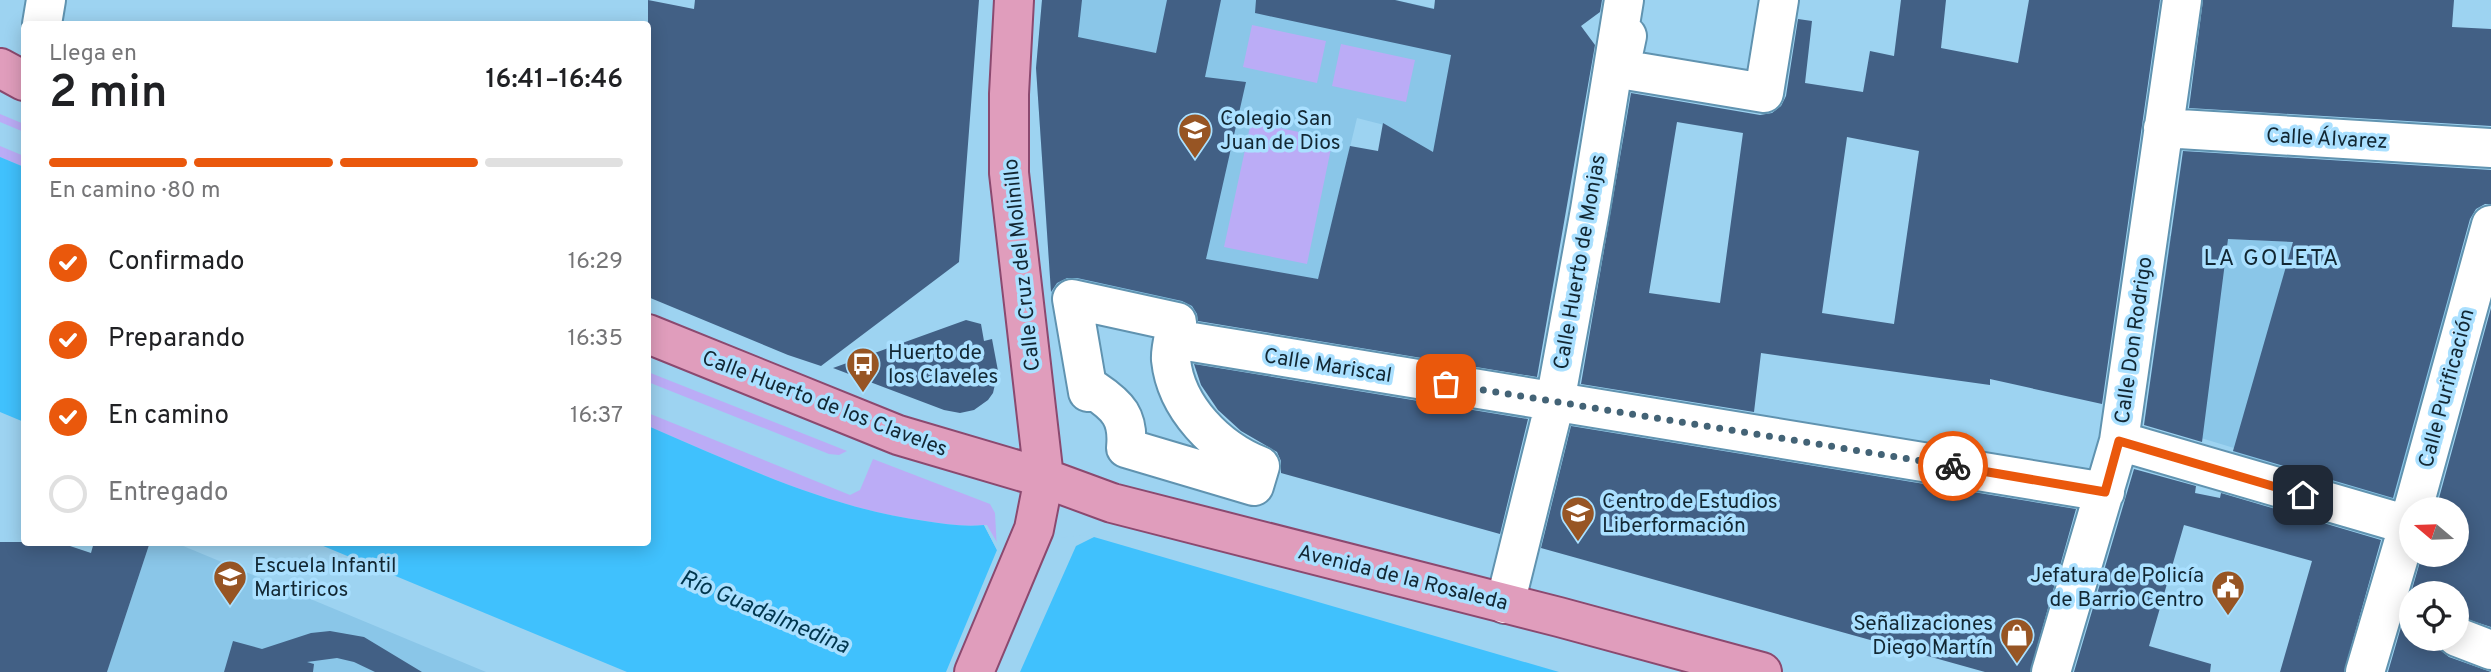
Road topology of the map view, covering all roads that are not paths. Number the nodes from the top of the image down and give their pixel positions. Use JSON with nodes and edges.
{"nodes":[{"id":1,"x":47,"y":0,"type":"edge"},
{"id":2,"x":1014,"y":0,"type":"edge"},
{"id":3,"x":1624,"y":0,"type":"edge"},
{"id":4,"x":1634,"y":0,"type":"edge"},
{"id":5,"x":1779,"y":0,"type":"edge"},
{"id":6,"x":2182,"y":0,"type":"edge"},
{"id":7,"x":43,"y":21,"type":"edge"},
{"id":8,"x":0,"y":68,"type":"edge"},
{"id":9,"x":21,"y":78,"type":"edge"},
{"id":10,"x":2163,"y":128,"type":"junction"},
{"id":11,"x":2491,"y":148,"type":"edge"},
{"id":12,"x":2491,"y":225,"type":"edge"},
{"id":13,"x":651,"y":335,"type":"edge"},
{"id":14,"x":1174,"y":339,"type":"junction"},
{"id":15,"x":1555,"y":402,"type":"junction"},
{"id":16,"x":2119,"y":441,"type":"junction"},
{"id":17,"x":1044,"y":478,"type":"junction"},
{"id":18,"x":2105,"y":492,"type":"junction"},
{"id":19,"x":2416,"y":497,"type":"edge"},
{"id":20,"x":2399,"y":513,"type":"edge"},
{"id":21,"x":2404,"y":567,"type":"edge"},
{"id":22,"x":1505,"y":604,"type":"junction"},
{"id":23,"x":2398,"y":614,"type":"edge"},
{"id":24,"x":2469,"y":642,"type":"edge"},
{"id":25,"x":2491,"y":650,"type":"edge"},
{"id":26,"x":974,"y":672,"type":"edge"},
{"id":27,"x":1762,"y":672,"type":"edge"},
{"id":28,"x":2051,"y":672,"type":"edge"},
{"id":29,"x":2365,"y":672,"type":"edge"}],
"edges":[{"from":1,"to":7,"type":"street"},
{"from":2,"to":17,"type":"main road","name":"Calle Cruz del Molinillo"},
{"from":3,"to":15,"type":"street","name":"Calle Huerto de Monjas"},
{"from":4,"to":5,"type":"street"},
{"from":6,"to":10,"type":"street","name":"Calle Don Rodrigo"},
{"from":8,"to":9,"type":"main road"},
{"from":10,"to":11,"type":"street","name":"Calle Álvarez"},
{"from":10,"to":16,"type":"street","name":"Calle Don Rodrigo"},
{"from":12,"to":19,"type":"street","name":"Calle Purificación"},
{"from":13,"to":17,"type":"main road","name":"Calle Huerto de los Claveles"},
{"from":14,"to":14,"type":"street"},
{"from":14,"to":15,"type":"street","name":"Calle Mariscal"},
{"from":15,"to":18,"type":"street","name":"Calle Mariscal"},
{"from":15,"to":22,"type":"street","name":"Calle Huerto de Monjas"},
{"from":16,"to":18,"type":"street","name":"Calle Don Rodrigo"},
{"from":16,"to":20,"type":"street"},
{"from":17,"to":22,"type":"main road","name":"Avenida de la Rosaleda"},
{"from":17,"to":26,"type":"main road","name":"Calle Cruz del Molinillo"},
{"from":18,"to":28,"type":"street","name":"Calle Don Rodrigo"},
{"from":21,"to":23,"type":"street","name":"Calle Purificación"},
{"from":22,"to":27,"type":"main road","name":"Avenida de la Rosaleda"},
{"from":23,"to":29,"type":"street","name":"Calle Purificación"},
{"from":24,"to":25,"type":"street"}]}
